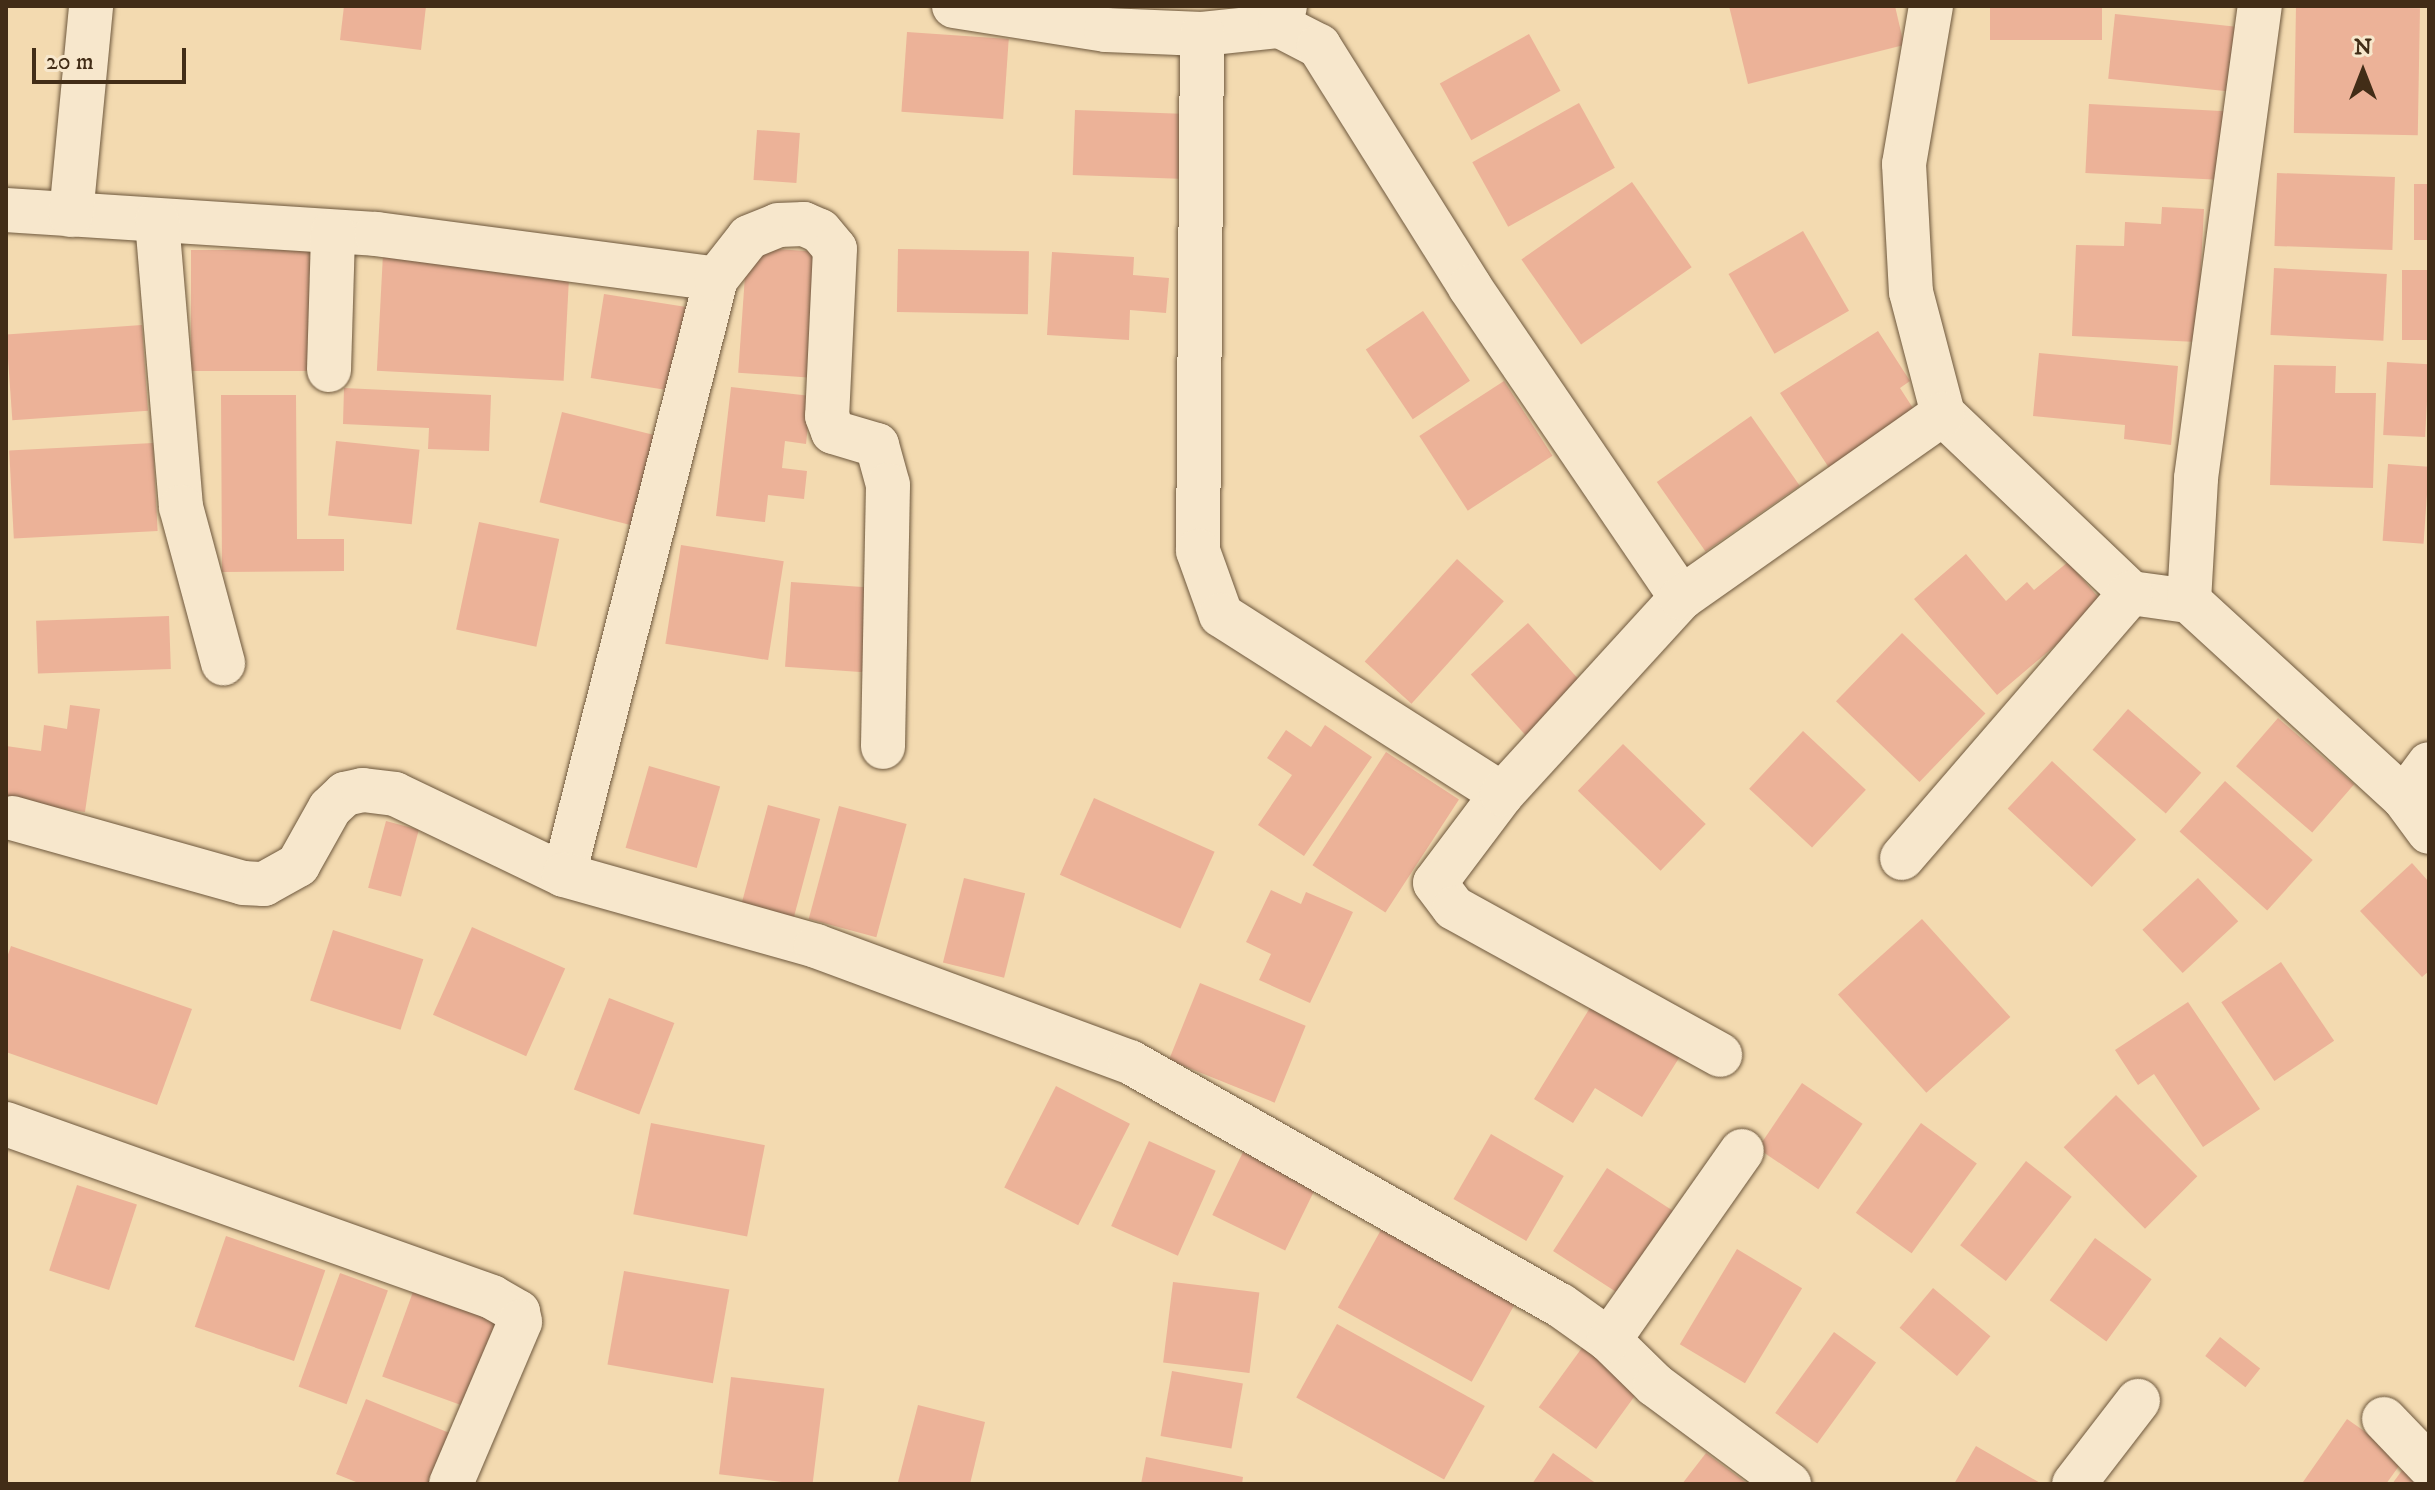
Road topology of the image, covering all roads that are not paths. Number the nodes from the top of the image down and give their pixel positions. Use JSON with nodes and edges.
{"nodes":[{"id":1,"x":91,"y":6,"type":"edge"},
{"id":2,"x":954,"y":6,"type":"edge"},
{"id":3,"x":1931,"y":6,"type":"edge"},
{"id":4,"x":2260,"y":6,"type":"edge"},
{"id":5,"x":1282,"y":16,"type":"edge"},
{"id":6,"x":1202,"y":34,"type":"junction"},
{"id":7,"x":6,"y":210,"type":"edge"},
{"id":8,"x":71,"y":215,"type":"junction"},
{"id":9,"x":157,"y":221,"type":"junction"},
{"id":10,"x":333,"y":232,"type":"junction"},
{"id":11,"x":716,"y":279,"type":"junction"},
{"id":12,"x":329,"y":370,"type":"dead end"},
{"id":13,"x":1943,"y":414,"type":"junction"},
{"id":14,"x":2131,"y":593,"type":"junction"},
{"id":15,"x":1681,"y":598,"type":"junction"},
{"id":16,"x":2189,"y":601,"type":"junction"},
{"id":17,"x":223,"y":663,"type":"dead end"},
{"id":18,"x":883,"y":747,"type":"dead end"},
{"id":19,"x":1502,"y":794,"type":"junction"},
{"id":20,"x":2421,"y":798,"type":"edge"},
{"id":21,"x":12,"y":818,"type":"dead end"},
{"id":22,"x":1902,"y":858,"type":"dead end"},
{"id":23,"x":564,"y":875,"type":"junction"},
{"id":24,"x":1720,"y":1055,"type":"dead end"},
{"id":25,"x":6,"y":1124,"type":"edge"},
{"id":26,"x":1742,"y":1151,"type":"dead end"},
{"id":27,"x":1609,"y":1340,"type":"junction"},
{"id":28,"x":2138,"y":1401,"type":"dead end"},
{"id":29,"x":2384,"y":1419,"type":"dead end"},
{"id":30,"x":2429,"y":1466,"type":"edge"},
{"id":31,"x":451,"y":1484,"type":"edge"},
{"id":32,"x":1789,"y":1484,"type":"edge"},
{"id":33,"x":2074,"y":1484,"type":"edge"}],
"edges":[{"from":1,"to":8,"type":"street"},
{"from":2,"to":6,"type":"street"},
{"from":3,"to":13,"type":"street"},
{"from":4,"to":16,"type":"street"},
{"from":5,"to":6,"type":"street"},
{"from":5,"to":15,"type":"street"},
{"from":6,"to":19,"type":"street"},
{"from":7,"to":8,"type":"street"},
{"from":8,"to":9,"type":"street"},
{"from":9,"to":10,"type":"street"},
{"from":9,"to":17,"type":"street"},
{"from":10,"to":11,"type":"street"},
{"from":10,"to":12,"type":"street"},
{"from":11,"to":18,"type":"street"},
{"from":11,"to":23,"type":"street"},
{"from":13,"to":14,"type":"street"},
{"from":13,"to":15,"type":"street"},
{"from":14,"to":16,"type":"street"},
{"from":14,"to":22,"type":"street"},
{"from":15,"to":19,"type":"street"},
{"from":16,"to":20,"type":"street"},
{"from":19,"to":24,"type":"street"},
{"from":21,"to":23,"type":"street"},
{"from":23,"to":27,"type":"street"},
{"from":25,"to":31,"type":"street"},
{"from":26,"to":27,"type":"street"},
{"from":27,"to":32,"type":"street"},
{"from":28,"to":33,"type":"street"},
{"from":29,"to":30,"type":"street"}]}
